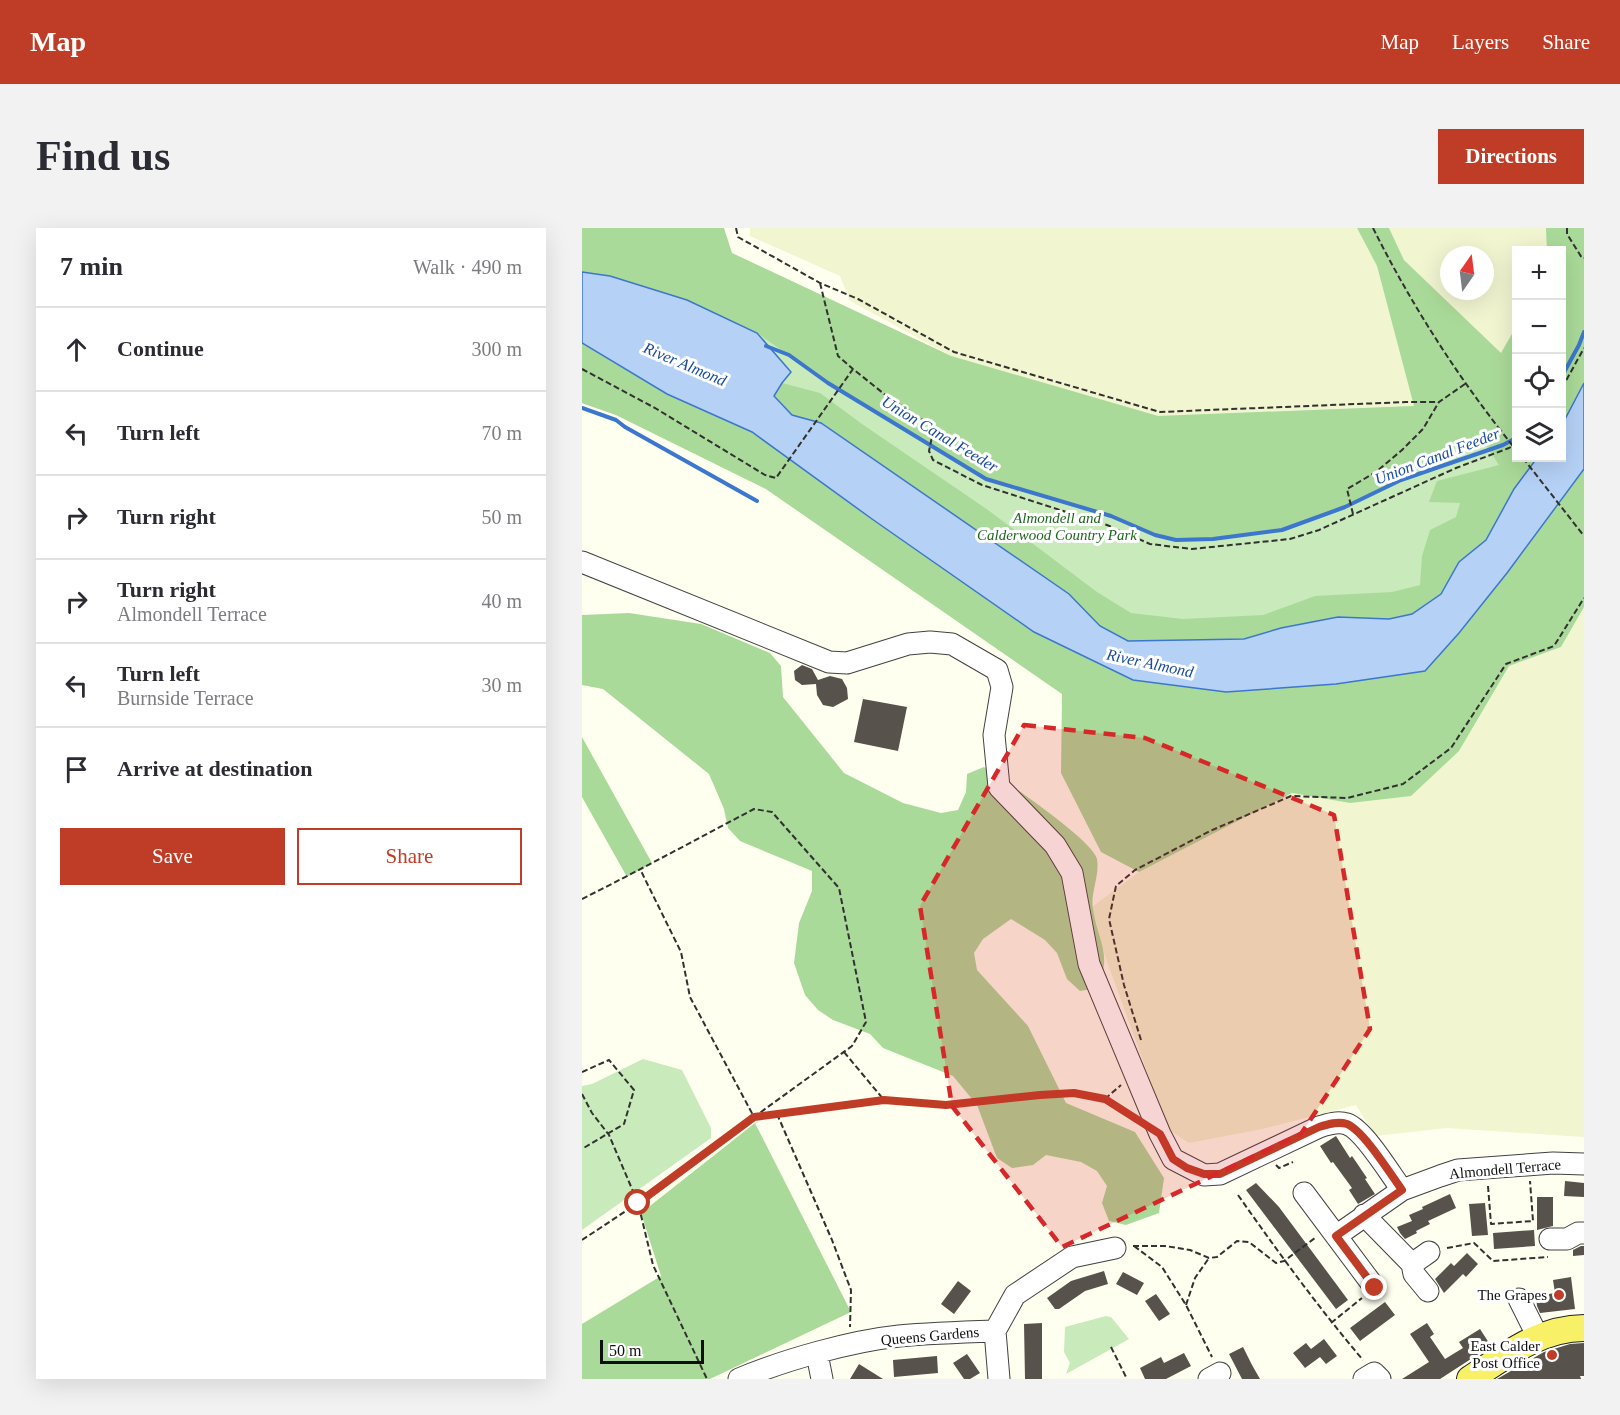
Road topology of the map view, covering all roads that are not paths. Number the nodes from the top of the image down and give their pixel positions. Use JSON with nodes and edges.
{"nodes":[{"id":1,"x":582,"y":562,"type":"edge"},
{"id":2,"x":1584,"y":1164,"type":"edge"},
{"id":3,"x":1402,"y":1190,"type":"junction"},
{"id":4,"x":1304,"y":1193,"type":"dead end"},
{"id":5,"x":1364,"y":1215,"type":"junction"},
{"id":6,"x":1333,"y":1232,"type":"junction"},
{"id":7,"x":1125,"y":1247,"type":"road end"},
{"id":8,"x":1375,"y":1288,"type":"dead end"},
{"id":9,"x":1428,"y":1290,"type":"dead end"},
{"id":10,"x":1519,"y":1299,"type":"dead end"},
{"id":11,"x":1584,"y":1328,"type":"edge"},
{"id":12,"x":995,"y":1330,"type":"junction"},
{"id":13,"x":1538,"y":1337,"type":"junction"},
{"id":14,"x":817,"y":1354,"type":"junction"},
{"id":15,"x":739,"y":1379,"type":"edge"},
{"id":16,"x":822,"y":1379,"type":"edge"},
{"id":17,"x":999,"y":1379,"type":"edge"},
{"id":18,"x":1470,"y":1379,"type":"edge"}],
"edges":[{"from":1,"to":3,"type":"street"},
{"from":2,"to":3,"type":"street","name":"Almondell Terrace"},
{"from":3,"to":5,"type":"street","name":"Almondell Terrace"},
{"from":4,"to":6,"type":"street"},
{"from":5,"to":6,"type":"street","name":"Almondell Terrace"},
{"from":5,"to":9,"type":"street"},
{"from":6,"to":8,"type":"street"},
{"from":7,"to":12,"type":"street"},
{"from":10,"to":13,"type":"street"},
{"from":11,"to":13,"type":"main road"},
{"from":12,"to":14,"type":"street","name":"Queens Gardens"},
{"from":12,"to":17,"type":"street","name":"Queens Gardens"},
{"from":13,"to":18,"type":"main road"},
{"from":14,"to":15,"type":"street","name":"Queens Gardens"},
{"from":14,"to":16,"type":"street"}]}
